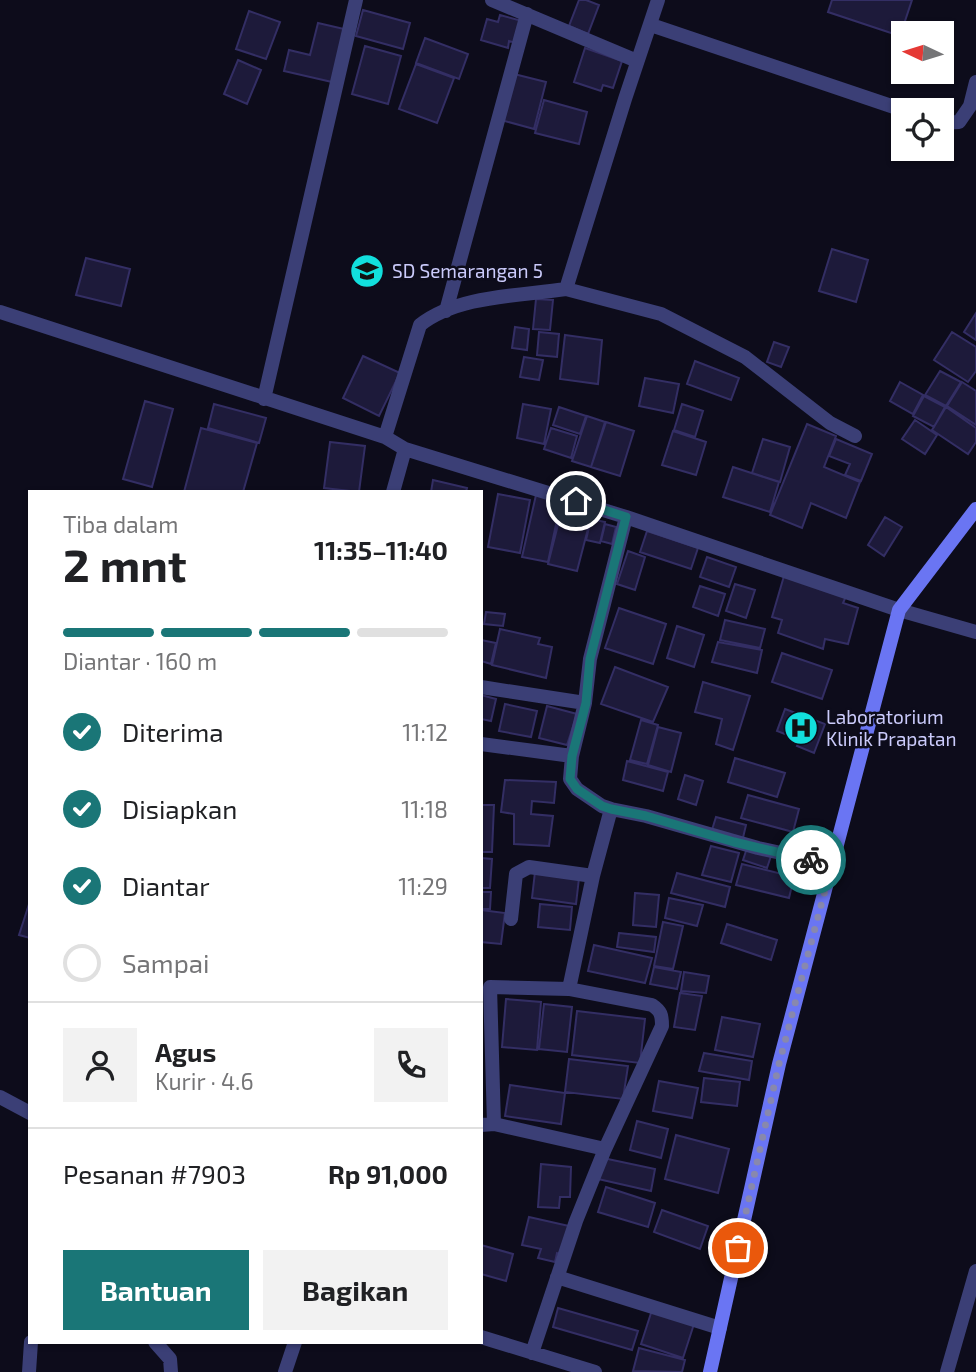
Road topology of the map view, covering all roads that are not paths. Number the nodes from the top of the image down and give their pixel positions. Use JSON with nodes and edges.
{"nodes":[{"id":1,"x":356,"y":0,"type":"edge"},
{"id":2,"x":492,"y":0,"type":"edge"},
{"id":3,"x":658,"y":0,"type":"edge"},
{"id":4,"x":527,"y":14,"type":"junction"},
{"id":5,"x":651,"y":25,"type":"junction"},
{"id":6,"x":637,"y":61,"type":"junction"},
{"id":7,"x":976,"y":82,"type":"edge"},
{"id":8,"x":891,"y":106,"type":"edge"},
{"id":9,"x":954,"y":123,"type":"edge"},
{"id":10,"x":566,"y":289,"type":"junction"},
{"id":11,"x":446,"y":311,"type":"junction"},
{"id":12,"x":0,"y":312,"type":"edge"},
{"id":13,"x":264,"y":399,"type":"junction"},
{"id":14,"x":855,"y":436,"type":"dead end"},
{"id":15,"x":385,"y":437,"type":"junction"},
{"id":16,"x":405,"y":449,"type":"junction"},
{"id":17,"x":394,"y":490,"type":"edge"},
{"id":18,"x":976,"y":509,"type":"edge"},
{"id":19,"x":626,"y":517,"type":"junction"},
{"id":20,"x":899,"y":610,"type":"junction"},
{"id":21,"x":976,"y":632,"type":"edge"},
{"id":22,"x":483,"y":687,"type":"edge"},
{"id":23,"x":586,"y":703,"type":"junction"},
{"id":24,"x":483,"y":744,"type":"edge"},
{"id":25,"x":572,"y":756,"type":"junction"},
{"id":26,"x":611,"y":809,"type":"junction"},
{"id":27,"x":832,"y":864,"type":"junction"},
{"id":28,"x":593,"y":876,"type":"junction"},
{"id":29,"x":510,"y":919,"type":"dead end"},
{"id":30,"x":569,"y":989,"type":"junction"},
{"id":31,"x":0,"y":1097,"type":"edge"},
{"id":32,"x":28,"y":1112,"type":"edge"},
{"id":33,"x":488,"y":1124,"type":"edge"},
{"id":34,"x":606,"y":1149,"type":"junction"},
{"id":35,"x":976,"y":1271,"type":"edge"},
{"id":36,"x":557,"y":1277,"type":"junction"},
{"id":37,"x":720,"y":1328,"type":"junction"},
{"id":38,"x":483,"y":1338,"type":"edge"},
{"id":39,"x":31,"y":1344,"type":"edge"},
{"id":40,"x":157,"y":1344,"type":"edge"},
{"id":41,"x":294,"y":1344,"type":"edge"},
{"id":42,"x":532,"y":1353,"type":"junction"},
{"id":43,"x":29,"y":1372,"type":"edge"},
{"id":44,"x":171,"y":1372,"type":"edge"},
{"id":45,"x":285,"y":1372,"type":"edge"},
{"id":46,"x":594,"y":1372,"type":"edge"},
{"id":47,"x":710,"y":1372,"type":"edge"},
{"id":48,"x":947,"y":1372,"type":"edge"}],
"edges":[{"from":1,"to":13,"type":"street"},
{"from":2,"to":4,"type":"street"},
{"from":3,"to":5,"type":"street"},
{"from":4,"to":6,"type":"street"},
{"from":4,"to":11,"type":"street"},
{"from":5,"to":6,"type":"street"},
{"from":5,"to":8,"type":"street"},
{"from":6,"to":10,"type":"street"},
{"from":7,"to":9,"type":"street"},
{"from":10,"to":11,"type":"street"},
{"from":10,"to":14,"type":"street"},
{"from":11,"to":15,"type":"street"},
{"from":12,"to":13,"type":"street"},
{"from":13,"to":15,"type":"street"},
{"from":15,"to":16,"type":"street"},
{"from":16,"to":17,"type":"street"},
{"from":16,"to":19,"type":"street"},
{"from":18,"to":20,"type":"main road"},
{"from":19,"to":20,"type":"street"},
{"from":19,"to":23,"type":"street"},
{"from":20,"to":21,"type":"street"},
{"from":20,"to":27,"type":"main road"},
{"from":22,"to":23,"type":"street"},
{"from":23,"to":25,"type":"street"},
{"from":24,"to":25,"type":"street"},
{"from":25,"to":26,"type":"street"},
{"from":26,"to":27,"type":"street"},
{"from":26,"to":28,"type":"street"},
{"from":27,"to":37,"type":"main road"},
{"from":28,"to":29,"type":"street"},
{"from":28,"to":30,"type":"street"},
{"from":30,"to":33,"type":"street"},
{"from":30,"to":34,"type":"street"},
{"from":31,"to":32,"type":"street"},
{"from":33,"to":34,"type":"street"},
{"from":34,"to":36,"type":"street"},
{"from":35,"to":48,"type":"street"},
{"from":36,"to":37,"type":"street"},
{"from":36,"to":42,"type":"street"},
{"from":37,"to":47,"type":"main road"},
{"from":38,"to":42,"type":"street"},
{"from":39,"to":43,"type":"street"},
{"from":40,"to":44,"type":"street"},
{"from":41,"to":45,"type":"street"},
{"from":42,"to":46,"type":"street"}]}
